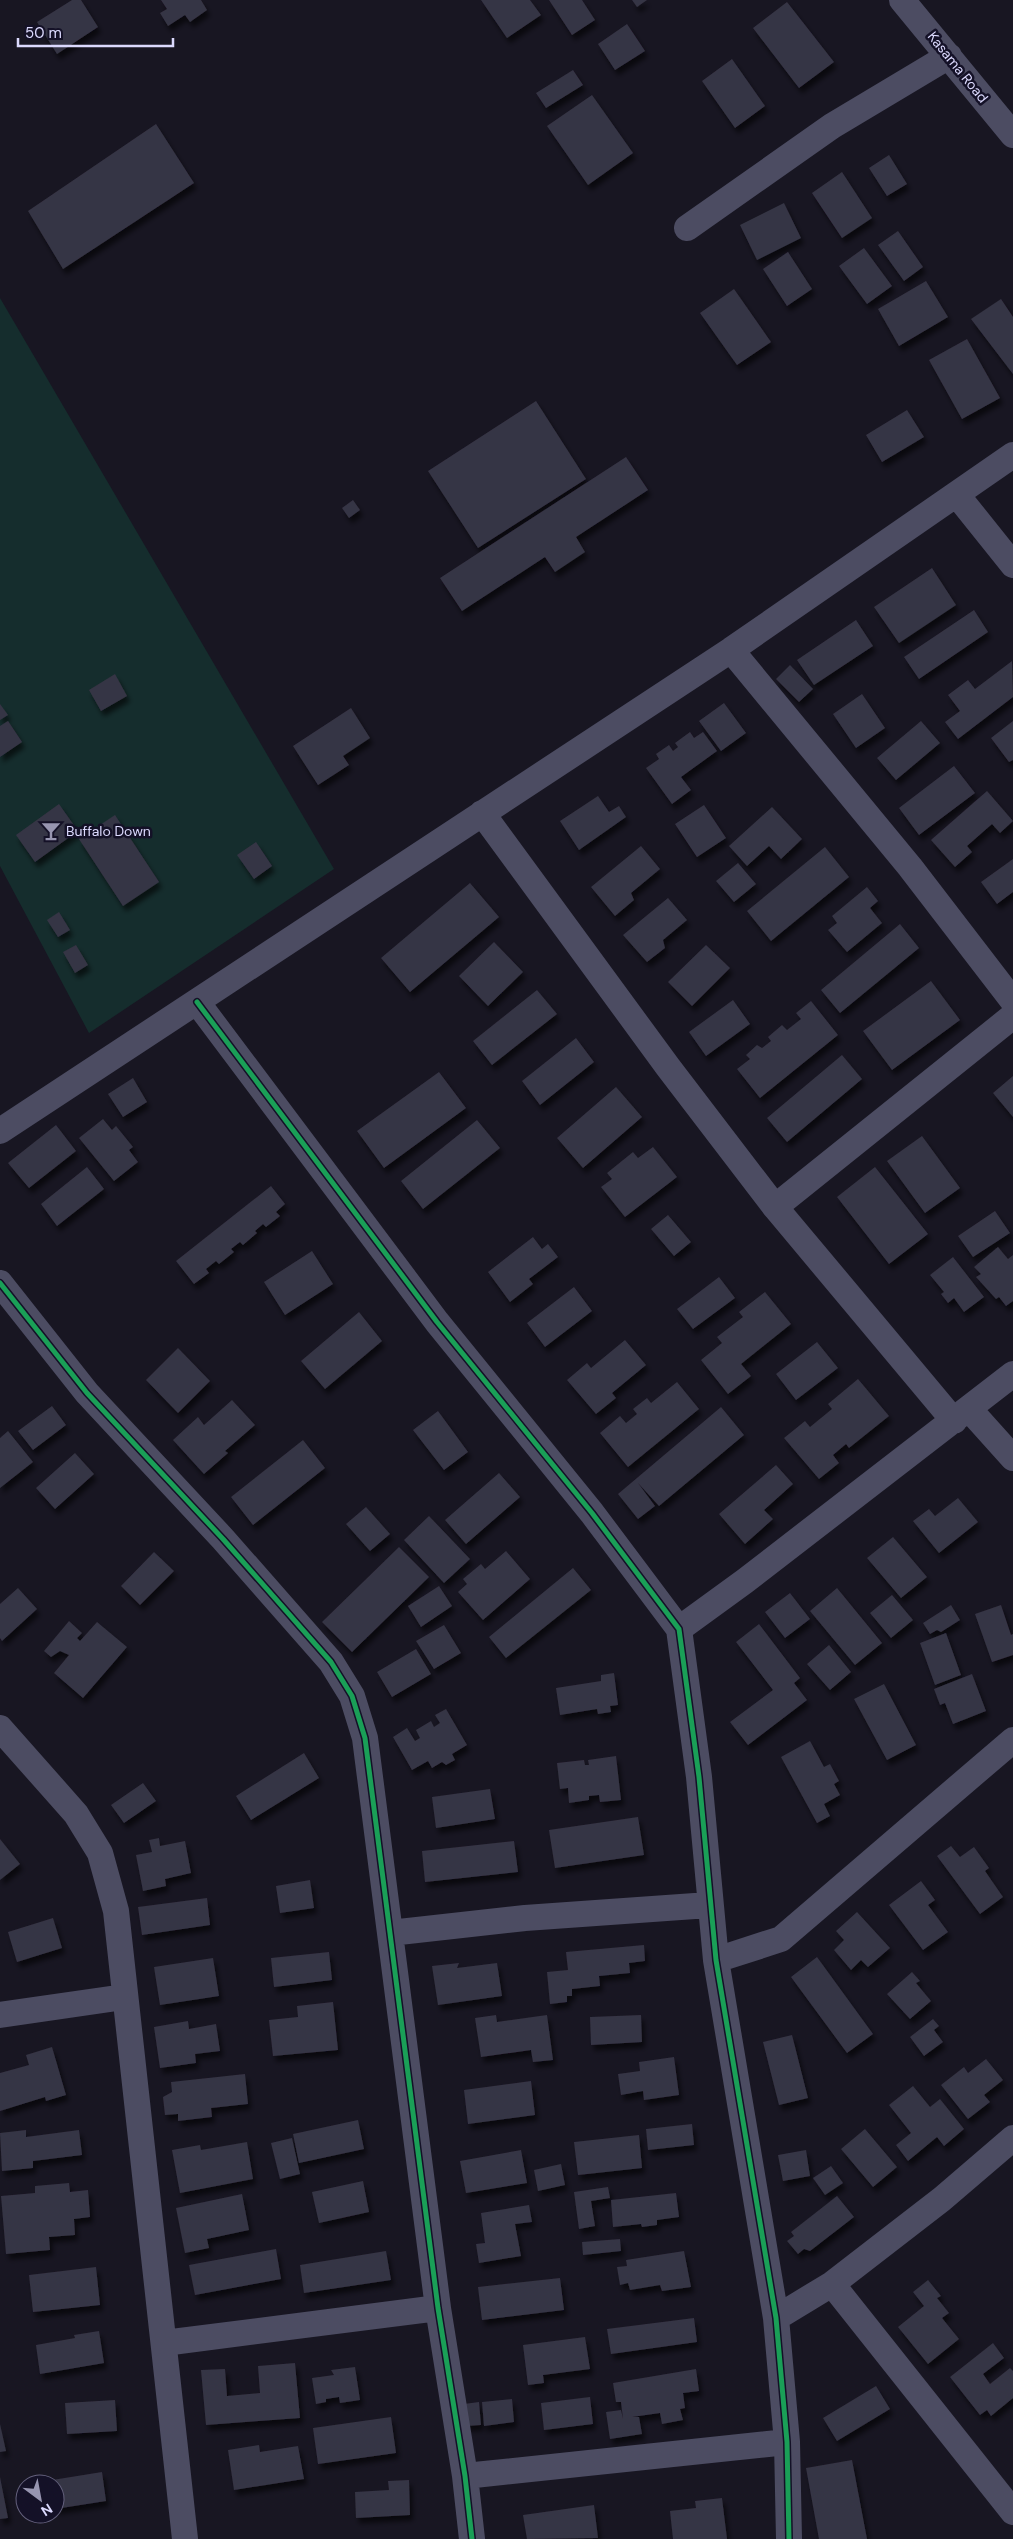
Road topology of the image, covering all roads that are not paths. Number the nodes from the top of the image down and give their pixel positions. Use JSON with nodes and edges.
{"nodes":[{"id":1,"x":902,"y":0,"type":"edge"},
{"id":2,"x":949,"y":56,"type":"junction"},
{"id":3,"x":1013,"y":135,"type":"edge"},
{"id":4,"x":687,"y":228,"type":"dead end"},
{"id":5,"x":1013,"y":455,"type":"edge"},
{"id":6,"x":957,"y":495,"type":"junction"},
{"id":7,"x":1013,"y":565,"type":"edge"},
{"id":8,"x":731,"y":650,"type":"junction"},
{"id":9,"x":482,"y":813,"type":"junction"},
{"id":10,"x":1013,"y":1000,"type":"edge"},
{"id":11,"x":197,"y":1002,"type":"junction"},
{"id":12,"x":1013,"y":1016,"type":"edge"},
{"id":13,"x":0,"y":1131,"type":"edge"},
{"id":14,"x":775,"y":1206,"type":"junction"},
{"id":15,"x":0,"y":1283,"type":"edge"},
{"id":16,"x":1013,"y":1374,"type":"edge"},
{"id":17,"x":961,"y":1415,"type":"junction"},
{"id":18,"x":1013,"y":1458,"type":"edge"},
{"id":19,"x":679,"y":1629,"type":"junction"},
{"id":20,"x":0,"y":1728,"type":"edge"},
{"id":21,"x":1013,"y":1740,"type":"edge"},
{"id":22,"x":709,"y":1905,"type":"junction"},
{"id":23,"x":390,"y":1934,"type":"junction"},
{"id":24,"x":716,"y":1960,"type":"junction"},
{"id":25,"x":124,"y":1997,"type":"junction"},
{"id":26,"x":0,"y":2015,"type":"edge"},
{"id":27,"x":1013,"y":2138,"type":"edge"},
{"id":28,"x":832,"y":2284,"type":"junction"},
{"id":29,"x":438,"y":2308,"type":"junction"},
{"id":30,"x":776,"y":2318,"type":"junction"},
{"id":31,"x":164,"y":2342,"type":"junction"},
{"id":32,"x":787,"y":2442,"type":"junction"},
{"id":33,"x":465,"y":2476,"type":"junction"},
{"id":34,"x":1013,"y":2512,"type":"edge"},
{"id":35,"x":185,"y":2539,"type":"edge"},
{"id":36,"x":472,"y":2539,"type":"edge"},
{"id":37,"x":789,"y":2539,"type":"edge"}],
"edges":[{"from":1,"to":2,"type":"street","name":"Kasama Road"},
{"from":2,"to":3,"type":"street","name":"Kasama Road"},
{"from":2,"to":4,"type":"street"},
{"from":5,"to":6,"type":"street"},
{"from":6,"to":7,"type":"street"},
{"from":6,"to":8,"type":"street"},
{"from":8,"to":9,"type":"street"},
{"from":8,"to":10,"type":"street"},
{"from":9,"to":11,"type":"street"},
{"from":9,"to":14,"type":"street"},
{"from":11,"to":13,"type":"street"},
{"from":11,"to":19,"type":"street"},
{"from":12,"to":14,"type":"street"},
{"from":14,"to":17,"type":"street"},
{"from":15,"to":23,"type":"street"},
{"from":16,"to":17,"type":"street"},
{"from":17,"to":18,"type":"street"},
{"from":17,"to":19,"type":"street"},
{"from":19,"to":22,"type":"street"},
{"from":20,"to":25,"type":"street"},
{"from":21,"to":24,"type":"street"},
{"from":22,"to":23,"type":"street"},
{"from":22,"to":24,"type":"street"},
{"from":23,"to":29,"type":"street"},
{"from":24,"to":30,"type":"street"},
{"from":25,"to":26,"type":"street"},
{"from":25,"to":31,"type":"street"},
{"from":27,"to":28,"type":"street"},
{"from":28,"to":30,"type":"street"},
{"from":28,"to":34,"type":"street"},
{"from":29,"to":31,"type":"street"},
{"from":29,"to":33,"type":"street"},
{"from":30,"to":32,"type":"street"},
{"from":31,"to":35,"type":"street"},
{"from":32,"to":33,"type":"street"},
{"from":32,"to":37,"type":"street"},
{"from":33,"to":36,"type":"street"}]}
